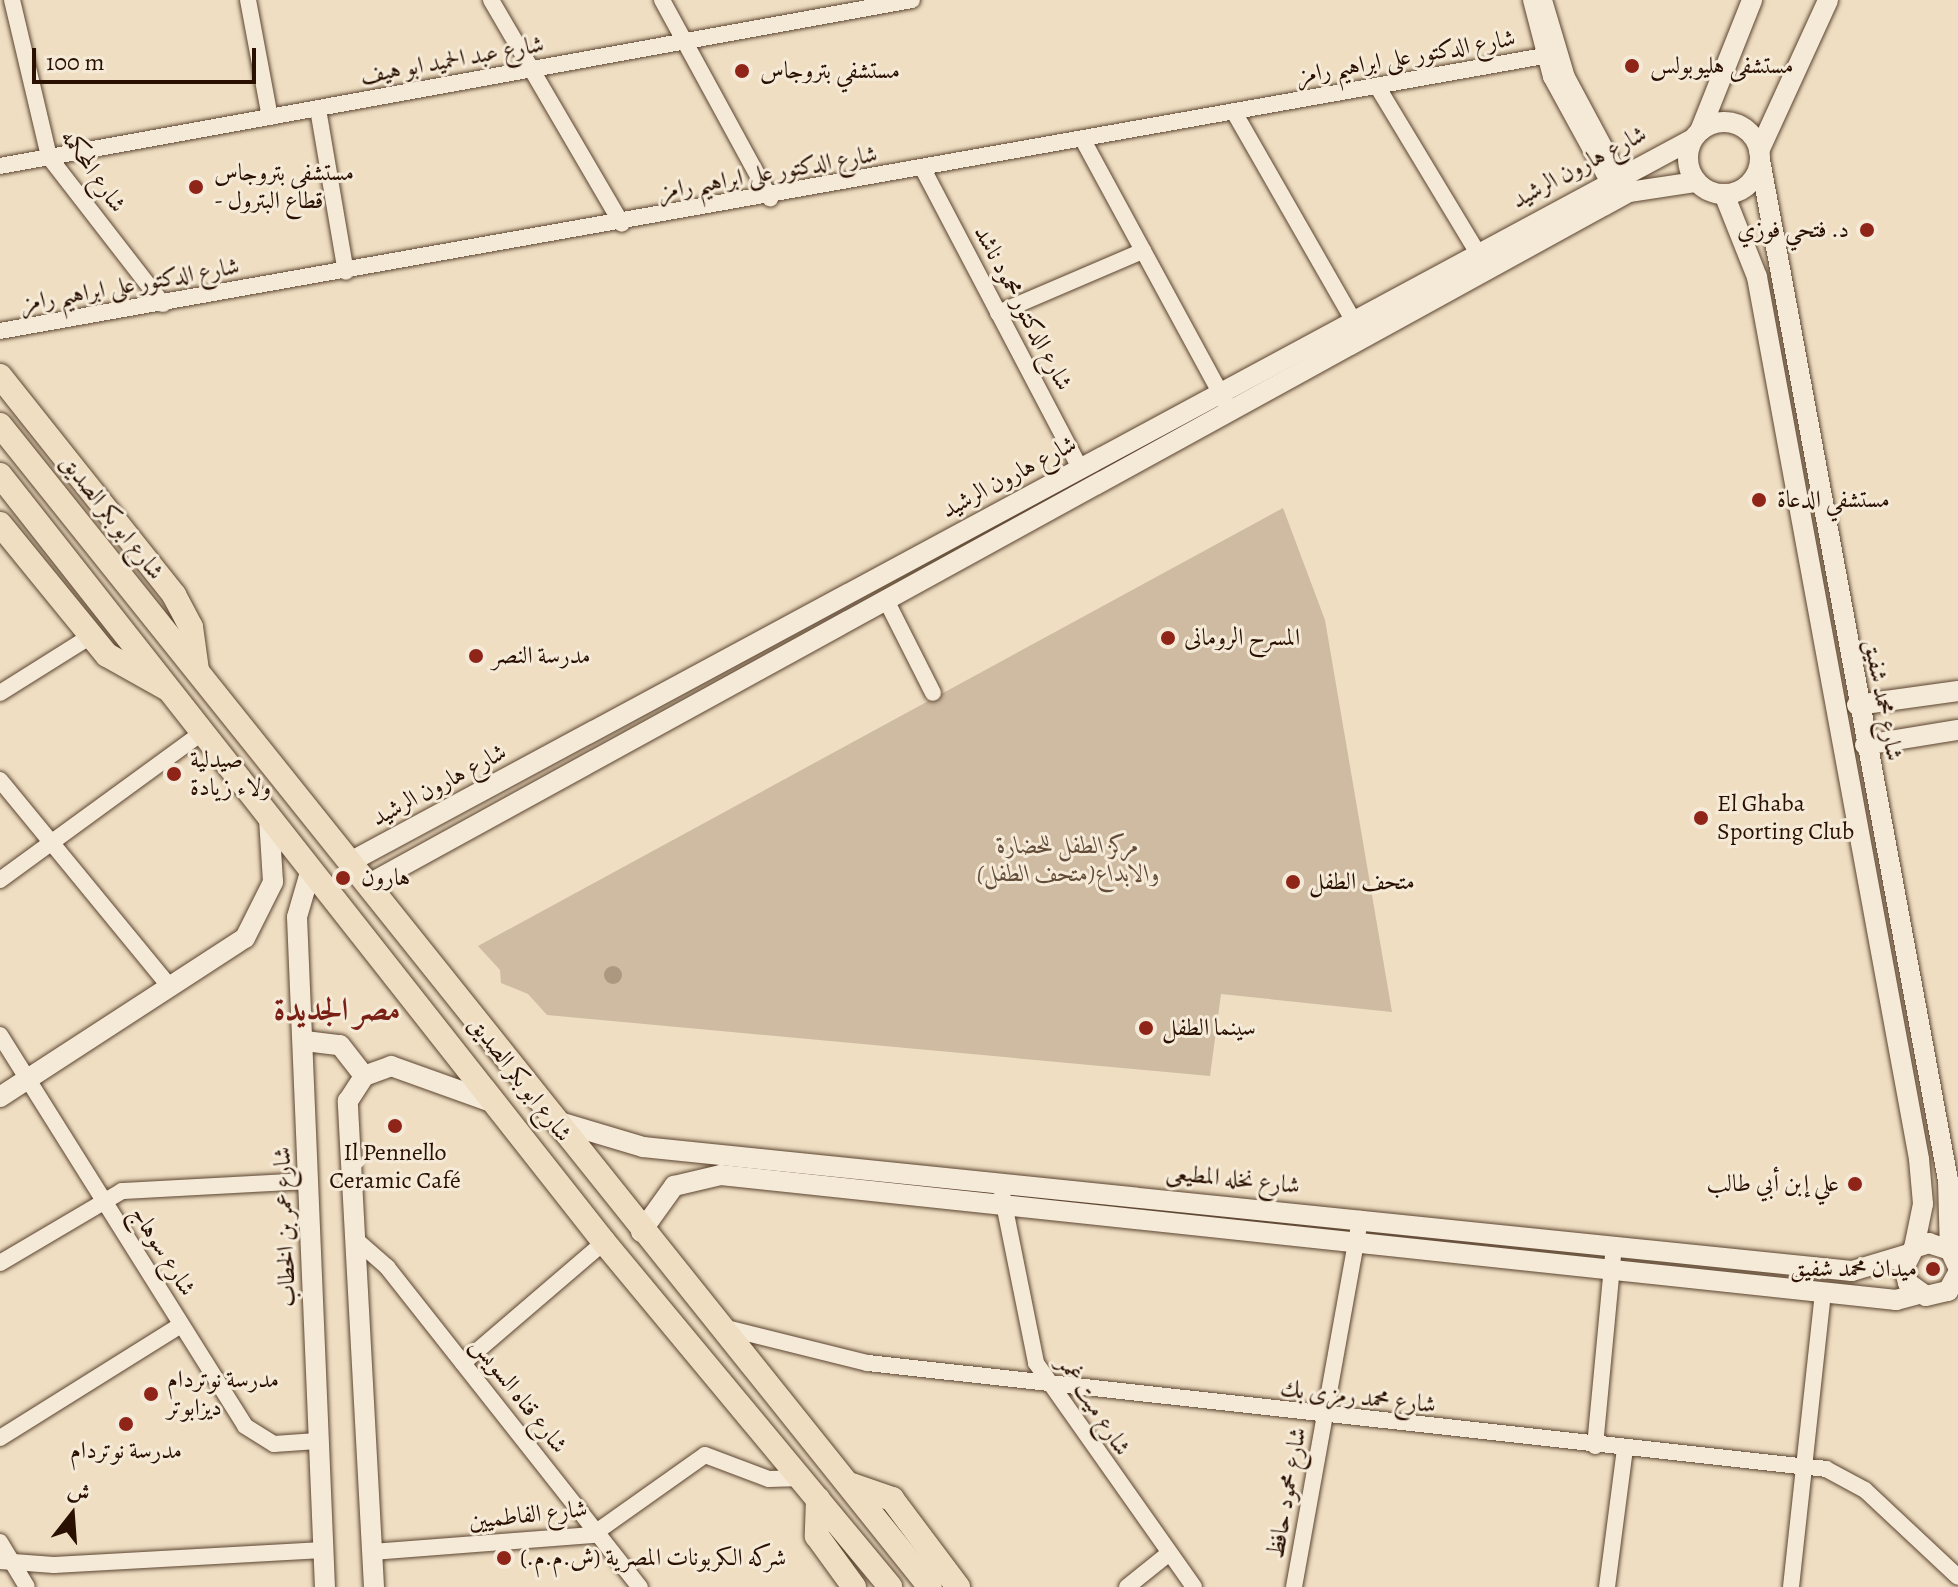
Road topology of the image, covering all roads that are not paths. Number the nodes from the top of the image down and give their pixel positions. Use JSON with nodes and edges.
{"nodes":[{"id":1,"x":12,"y":0,"type":"edge"},
{"id":2,"x":248,"y":0,"type":"edge"},
{"id":3,"x":491,"y":0,"type":"edge"},
{"id":4,"x":662,"y":0,"type":"edge"},
{"id":5,"x":912,"y":0,"type":"edge"},
{"id":6,"x":1531,"y":0,"type":"edge"},
{"id":7,"x":1544,"y":0,"type":"edge"},
{"id":8,"x":1752,"y":0,"type":"edge"},
{"id":9,"x":1828,"y":0,"type":"edge"},
{"id":10,"x":686,"y":43,"type":"junction"},
{"id":11,"x":1544,"y":56,"type":"junction"},
{"id":12,"x":529,"y":71,"type":"junction"},
{"id":13,"x":1377,"y":86,"type":"junction"},
{"id":14,"x":318,"y":109,"type":"junction"},
{"id":15,"x":1234,"y":112,"type":"junction"},
{"id":16,"x":270,"y":117,"type":"junction"},
{"id":17,"x":1697,"y":135,"type":"junction"},
{"id":18,"x":1083,"y":140,"type":"junction"},
{"id":19,"x":1759,"y":155,"type":"junction"},
{"id":20,"x":49,"y":157,"type":"junction"},
{"id":21,"x":0,"y":166,"type":"edge"},
{"id":22,"x":923,"y":169,"type":"junction"},
{"id":23,"x":1696,"y":182,"type":"junction"},
{"id":24,"x":1618,"y":186,"type":"junction"},
{"id":25,"x":1724,"y":194,"type":"junction"},
{"id":26,"x":770,"y":198,"type":"junction"},
{"id":27,"x":622,"y":224,"type":"junction"},
{"id":28,"x":1143,"y":251,"type":"junction"},
{"id":29,"x":1477,"y":252,"type":"junction"},
{"id":30,"x":346,"y":272,"type":"junction"},
{"id":31,"x":163,"y":304,"type":"junction"},
{"id":32,"x":998,"y":313,"type":"junction"},
{"id":33,"x":1353,"y":320,"type":"junction"},
{"id":34,"x":0,"y":331,"type":"edge"},
{"id":35,"x":0,"y":376,"type":"edge"},
{"id":36,"x":1220,"y":393,"type":"junction"},
{"id":37,"x":1231,"y":414,"type":"junction"},
{"id":38,"x":0,"y":425,"type":"edge"},
{"id":39,"x":1080,"y":468,"type":"junction"},
{"id":40,"x":0,"y":475,"type":"edge"},
{"id":41,"x":0,"y":524,"type":"edge"},
{"id":42,"x":874,"y":579,"type":"junction"},
{"id":43,"x":886,"y":600,"type":"junction"},
{"id":44,"x":91,"y":636,"type":"junction"},
{"id":45,"x":197,"y":670,"type":"junction"},
{"id":46,"x":169,"y":689,"type":"junction"},
{"id":47,"x":1958,"y":691,"type":"edge"},
{"id":48,"x":0,"y":693,"type":"edge"},
{"id":49,"x":933,"y":693,"type":"dead end"},
{"id":50,"x":1857,"y":705,"type":"junction"},
{"id":51,"x":1958,"y":730,"type":"edge"},
{"id":52,"x":203,"y":732,"type":"junction"},
{"id":53,"x":1865,"y":745,"type":"junction"},
{"id":54,"x":0,"y":780,"type":"edge"},
{"id":55,"x":268,"y":815,"type":"junction"},
{"id":56,"x":54,"y":845,"type":"junction"},
{"id":57,"x":350,"y":862,"type":"junction"},
{"id":58,"x":311,"y":869,"type":"junction"},
{"id":59,"x":0,"y":880,"type":"edge"},
{"id":60,"x":369,"y":884,"type":"junction"},
{"id":61,"x":171,"y":988,"type":"junction"},
{"id":62,"x":0,"y":1035,"type":"edge"},
{"id":63,"x":305,"y":1041,"type":"junction"},
{"id":64,"x":364,"y":1076,"type":"junction"},
{"id":65,"x":28,"y":1080,"type":"junction"},
{"id":66,"x":0,"y":1097,"type":"edge"},
{"id":67,"x":497,"y":1104,"type":"junction"},
{"id":68,"x":552,"y":1119,"type":"junction"},
{"id":69,"x":1002,"y":1180,"type":"junction"},
{"id":70,"x":309,"y":1181,"type":"junction"},
{"id":71,"x":103,"y":1199,"type":"junction"},
{"id":72,"x":1002,"y":1205,"type":"junction"},
{"id":73,"x":1952,"y":1218,"type":"junction"},
{"id":74,"x":1360,"y":1219,"type":"junction"},
{"id":75,"x":1921,"y":1219,"type":"junction"},
{"id":76,"x":641,"y":1232,"type":"junction"},
{"id":77,"x":355,"y":1239,"type":"junction"},
{"id":78,"x":604,"y":1242,"type":"junction"},
{"id":79,"x":1357,"y":1243,"type":"junction"},
{"id":80,"x":1614,"y":1246,"type":"junction"},
{"id":81,"x":1912,"y":1251,"type":"junction"},
{"id":82,"x":0,"y":1263,"type":"edge"},
{"id":83,"x":1955,"y":1263,"type":"edge"},
{"id":84,"x":1612,"y":1271,"type":"junction"},
{"id":85,"x":1823,"y":1293,"type":"junction"},
{"id":86,"x":1926,"y":1295,"type":"junction"},
{"id":87,"x":1958,"y":1309,"type":"edge"},
{"id":88,"x":181,"y":1325,"type":"junction"},
{"id":89,"x":719,"y":1326,"type":"junction"},
{"id":90,"x":463,"y":1363,"type":"junction"},
{"id":91,"x":1047,"y":1385,"type":"junction"},
{"id":92,"x":1325,"y":1419,"type":"junction"},
{"id":93,"x":0,"y":1438,"type":"edge"},
{"id":94,"x":317,"y":1441,"type":"junction"},
{"id":95,"x":1595,"y":1446,"type":"junction"},
{"id":96,"x":1625,"y":1449,"type":"junction"},
{"id":97,"x":1805,"y":1466,"type":"junction"},
{"id":98,"x":801,"y":1478,"type":"junction"},
{"id":99,"x":849,"y":1484,"type":"junction"},
{"id":100,"x":818,"y":1499,"type":"junction"},
{"id":101,"x":598,"y":1533,"type":"junction"},
{"id":102,"x":0,"y":1542,"type":"edge"},
{"id":103,"x":323,"y":1550,"type":"junction"},
{"id":104,"x":372,"y":1552,"type":"junction"},
{"id":105,"x":1167,"y":1555,"type":"junction"},
{"id":106,"x":6,"y":1561,"type":"edge"},
{"id":107,"x":1958,"y":1577,"type":"edge"},
{"id":108,"x":884,"y":1580,"type":"edge"},
{"id":109,"x":27,"y":1587,"type":"edge"},
{"id":110,"x":325,"y":1587,"type":"edge"},
{"id":111,"x":374,"y":1587,"type":"edge"},
{"id":112,"x":640,"y":1587,"type":"edge"},
{"id":113,"x":854,"y":1587,"type":"edge"},
{"id":114,"x":930,"y":1587,"type":"edge"},
{"id":115,"x":958,"y":1587,"type":"edge"},
{"id":116,"x":1127,"y":1587,"type":"edge"},
{"id":117,"x":1194,"y":1587,"type":"edge"},
{"id":118,"x":1294,"y":1587,"type":"edge"},
{"id":119,"x":1607,"y":1587,"type":"edge"},
{"id":120,"x":1791,"y":1587,"type":"edge"}],
"edges":[{"from":1,"to":20,"type":"street","name":"شارع المحكمه"},
{"from":2,"to":16,"type":"street"},
{"from":3,"to":12,"type":"street"},
{"from":4,"to":10,"type":"street"},
{"from":5,"to":10,"type":"street","name":"شارع عبد الحميد ابو هيف"},
{"from":6,"to":11,"type":"street"},
{"from":7,"to":24,"type":"street"},
{"from":8,"to":17,"type":"street"},
{"from":9,"to":19,"type":"street"},
{"from":10,"to":12,"type":"street","name":"شارع عبد الحميد ابو هيف"},
{"from":10,"to":26,"type":"street"},
{"from":11,"to":13,"type":"street","name":"شارع الدكتور على ابراهيم رامز"},
{"from":11,"to":24,"type":"street"},
{"from":12,"to":14,"type":"street","name":"شارع عبد الحميد ابو هيف"},
{"from":12,"to":27,"type":"street"},
{"from":13,"to":15,"type":"street","name":"شارع الدكتور على ابراهيم رامز"},
{"from":13,"to":29,"type":"street"},
{"from":14,"to":16,"type":"street","name":"شارع عبد الحميد ابو هيف"},
{"from":14,"to":30,"type":"street"},
{"from":15,"to":18,"type":"street","name":"شارع الدكتور على ابراهيم رامز"},
{"from":15,"to":33,"type":"street"},
{"from":16,"to":20,"type":"street","name":"شارع عبد الحميد ابو هيف"},
{"from":17,"to":19,"type":"street"},
{"from":17,"to":23,"type":"street"},
{"from":17,"to":24,"type":"street","name":"شارع هارون الرشيد"},
{"from":18,"to":22,"type":"street","name":"شارع الدكتور على ابراهيم رامز"},
{"from":18,"to":28,"type":"street"},
{"from":19,"to":25,"type":"street"},
{"from":19,"to":50,"type":"street","name":"شارع محمد شفيق"},
{"from":20,"to":21,"type":"street","name":"شارع عبد الحميد ابو هيف"},
{"from":20,"to":31,"type":"street","name":"شارع المحكمه"},
{"from":22,"to":26,"type":"street","name":"شارع الدكتور على ابراهيم رامز"},
{"from":22,"to":32,"type":"street","name":"شارع الدكتور محمود ناشد"},
{"from":23,"to":24,"type":"street","name":"شارع هارون الرشيد"},
{"from":23,"to":25,"type":"street"},
{"from":24,"to":29,"type":"street","name":"شارع هارون الرشيد"},
{"from":24,"to":37,"type":"street","name":"شارع هارون الرشيد"},
{"from":25,"to":75,"type":"street","name":"شارع محمد شفيق"},
{"from":26,"to":27,"type":"street","name":"شارع الدكتور على ابراهيم رامز"},
{"from":27,"to":30,"type":"street","name":"شارع الدكتور على ابراهيم رامز"},
{"from":28,"to":32,"type":"street"},
{"from":28,"to":36,"type":"street"},
{"from":29,"to":33,"type":"street","name":"شارع هارون الرشيد"},
{"from":30,"to":31,"type":"street","name":"شارع الدكتور على ابراهيم رامز"},
{"from":31,"to":34,"type":"street","name":"شارع الدكتور على ابراهيم رامز"},
{"from":32,"to":39,"type":"street","name":"شارع الدكتور محمود ناشد"},
{"from":33,"to":36,"type":"street","name":"شارع هارون الرشيد"},
{"from":35,"to":45,"type":"main road","name":"شارع ابو بكر الصديق"},
{"from":36,"to":37,"type":"street"},
{"from":36,"to":39,"type":"street","name":"شارع هارون الرشيد"},
{"from":37,"to":43,"type":"street","name":"شارع هارون الرشيد"},
{"from":38,"to":45,"type":"main road","name":"شارع ابو بكر الصديق"},
{"from":39,"to":42,"type":"street","name":"شارع هارون الرشيد"},
{"from":40,"to":46,"type":"main road","name":"شارع ابو بكر الصديق"},
{"from":41,"to":44,"type":"main road","name":"شارع ابو بكر الصديق"},
{"from":42,"to":43,"type":"street"},
{"from":42,"to":57,"type":"street","name":"شارع هارون الرشيد"},
{"from":43,"to":49,"type":"street"},
{"from":43,"to":60,"type":"street","name":"شارع هارون الرشيد"},
{"from":44,"to":46,"type":"main road","name":"شارع ابو بكر الصديق"},
{"from":44,"to":48,"type":"street"},
{"from":45,"to":57,"type":"main road","name":"شارع ابو بكر الصديق"},
{"from":46,"to":52,"type":"main road","name":"شارع ابو بكر الصديق"},
{"from":47,"to":50,"type":"street"},
{"from":50,"to":53,"type":"street","name":"شارع محمد شفيق"},
{"from":51,"to":53,"type":"street"},
{"from":52,"to":55,"type":"main road","name":"شارع ابو بكر الصديق"},
{"from":52,"to":56,"type":"street"},
{"from":53,"to":73,"type":"street","name":"شارع محمد شفيق"},
{"from":54,"to":56,"type":"street"},
{"from":55,"to":58,"type":"main road","name":"شارع ابو بكر الصديق"},
{"from":55,"to":61,"type":"street"},
{"from":56,"to":59,"type":"street"},
{"from":56,"to":61,"type":"street"},
{"from":57,"to":60,"type":"main road","name":"شارع ابو بكر الصديق"},
{"from":58,"to":63,"type":"street","name":"شارع عمر بن الخطاب"},
{"from":58,"to":67,"type":"main road","name":"شارع ابو بكر الصديق"},
{"from":60,"to":68,"type":"main road","name":"شارع ابو بكر الصديق"},
{"from":61,"to":65,"type":"street"},
{"from":62,"to":65,"type":"street","name":"شارع سوهاج"},
{"from":63,"to":64,"type":"street"},
{"from":63,"to":70,"type":"street","name":"شارع عمر بن الخطاب"},
{"from":64,"to":67,"type":"street"},
{"from":64,"to":77,"type":"street"},
{"from":65,"to":66,"type":"street"},
{"from":65,"to":71,"type":"street","name":"شارع سوهاج"},
{"from":67,"to":78,"type":"main road","name":"شارع ابو بكر الصديق"},
{"from":68,"to":69,"type":"street","name":"شارع نخله المطيعى"},
{"from":68,"to":76,"type":"main road","name":"شارع ابو بكر الصديق"},
{"from":69,"to":72,"type":"street","name":"شارع ميت غمر"},
{"from":69,"to":74,"type":"street","name":"شارع نخله المطيعى"},
{"from":70,"to":71,"type":"street"},
{"from":70,"to":94,"type":"street","name":"شارع عمر بن الخطاب"},
{"from":71,"to":82,"type":"street"},
{"from":71,"to":88,"type":"street","name":"شارع سوهاج"},
{"from":72,"to":76,"type":"street","name":"شارع نخله المطيعى"},
{"from":72,"to":79,"type":"street","name":"شارع نخله المطيعى"},
{"from":72,"to":91,"type":"street","name":"شارع ميت غمر"},
{"from":73,"to":75,"type":"street"},
{"from":73,"to":83,"type":"street","name":"شارع محمد شفيق"},
{"from":74,"to":79,"type":"street","name":"شارع محمود حافظ"},
{"from":74,"to":80,"type":"street","name":"شارع نخله المطيعى"},
{"from":75,"to":81,"type":"street","name":"شارع محمد شفيق"},
{"from":76,"to":89,"type":"main road","name":"شارع ابو بكر الصديق"},
{"from":77,"to":90,"type":"street","name":"شارع قناه السويس"},
{"from":77,"to":104,"type":"street"},
{"from":78,"to":90,"type":"street"},
{"from":78,"to":98,"type":"main road","name":"شارع ابو بكر الصديق"},
{"from":79,"to":84,"type":"street","name":"شارع نخله المطيعى"},
{"from":79,"to":92,"type":"street","name":"شارع محمود حافظ"},
{"from":80,"to":81,"type":"street","name":"شارع نخله المطيعى"},
{"from":80,"to":84,"type":"street"},
{"from":81,"to":83,"type":"street"},
{"from":81,"to":86,"type":"street"},
{"from":83,"to":86,"type":"street"},
{"from":84,"to":85,"type":"street","name":"شارع نخله المطيعى"},
{"from":84,"to":95,"type":"street"},
{"from":85,"to":86,"type":"street","name":"شارع نخله المطيعى"},
{"from":85,"to":97,"type":"street"},
{"from":86,"to":87,"type":"street"},
{"from":88,"to":93,"type":"street"},
{"from":88,"to":94,"type":"street","name":"شارع سوهاج"},
{"from":89,"to":91,"type":"street","name":"شارع محمد رمزى بك"},
{"from":89,"to":99,"type":"main road","name":"شارع ابو بكر الصديق"},
{"from":90,"to":101,"type":"street","name":"شارع قناه السويس"},
{"from":91,"to":92,"type":"street","name":"شارع محمد رمزى بك"},
{"from":91,"to":105,"type":"street","name":"شارع ميت غمر"},
{"from":92,"to":95,"type":"street","name":"شارع محمد رمزى بك"},
{"from":92,"to":118,"type":"street","name":"شارع محمود حافظ"},
{"from":94,"to":103,"type":"street","name":"شارع عمر بن الخطاب"},
{"from":95,"to":96,"type":"street","name":"شارع محمد رمزى بك"},
{"from":96,"to":97,"type":"street","name":"شارع محمد رمزى بك"},
{"from":96,"to":119,"type":"street"},
{"from":97,"to":107,"type":"street","name":"شارع محمد رمزى بك"},
{"from":97,"to":120,"type":"street"},
{"from":98,"to":100,"type":"main road","name":"شارع ابو بكر الصديق"},
{"from":98,"to":101,"type":"street","name":"شارع الفاطميين"},
{"from":99,"to":114,"type":"main road","name":"شارع ابو بكر الصديق"},
{"from":99,"to":115,"type":"main road"},
{"from":100,"to":108,"type":"main road","name":"شارع ابو بكر الصديق"},
{"from":100,"to":113,"type":"main road"},
{"from":101,"to":104,"type":"street","name":"شارع الفاطميين"},
{"from":101,"to":112,"type":"street","name":"شارع قناه السويس"},
{"from":102,"to":106,"type":"street"},
{"from":103,"to":106,"type":"street"},
{"from":103,"to":110,"type":"street","name":"شارع عمر بن الخطاب"},
{"from":104,"to":111,"type":"street"},
{"from":105,"to":116,"type":"street"},
{"from":105,"to":117,"type":"street","name":"شارع ميت غمر"},
{"from":106,"to":109,"type":"street"}]}
